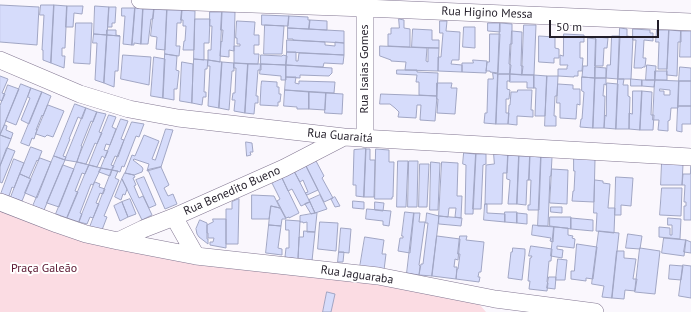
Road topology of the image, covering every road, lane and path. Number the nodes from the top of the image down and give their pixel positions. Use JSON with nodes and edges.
{"nodes":[{"id":1,"x":140,"y":0,"type":"edge"},
{"id":2,"x":365,"y":4,"type":"edge"},
{"id":3,"x":691,"y":22,"type":"edge"},
{"id":4,"x":0,"y":60,"type":"edge"},
{"id":5,"x":344,"y":138,"type":"junction"},
{"id":6,"x":365,"y":138,"type":"junction"},
{"id":7,"x":691,"y":157,"type":"edge"},
{"id":8,"x":0,"y":202,"type":"edge"},
{"id":9,"x":174,"y":217,"type":"junction"},
{"id":10,"x":118,"y":241,"type":"junction"},
{"id":11,"x":196,"y":256,"type":"junction"},
{"id":12,"x":500,"y":305,"type":"edge"},
{"id":13,"x":595,"y":312,"type":"edge"}],
"edges":[{"from":1,"to":2,"type":"street","name":"Rua Higino Messa"},
{"from":2,"to":3,"type":"street","name":"Rua Higino Messa"},
{"from":2,"to":6,"type":"street","name":"Rua Isaias Gomes"},
{"from":4,"to":5,"type":"street","name":"Rua Guaraitá"},
{"from":5,"to":6,"type":"street","name":"Rua Guaraitá"},
{"from":5,"to":9,"type":"street","name":"Rua Benedito Bueno"},
{"from":6,"to":7,"type":"street","name":"Rua Guaraitá"},
{"from":8,"to":10,"type":"street","name":"Rua Jaguaraba"},
{"from":9,"to":10,"type":"street","name":"Rua Benedito Bueno"},
{"from":9,"to":11,"type":"street"},
{"from":10,"to":11,"type":"street","name":"Rua Jaguaraba"},
{"from":11,"to":12,"type":"street","name":"Rua Jaguaraba"},
{"from":12,"to":13,"type":"street","name":"Rua Jaguaraba"}]}
